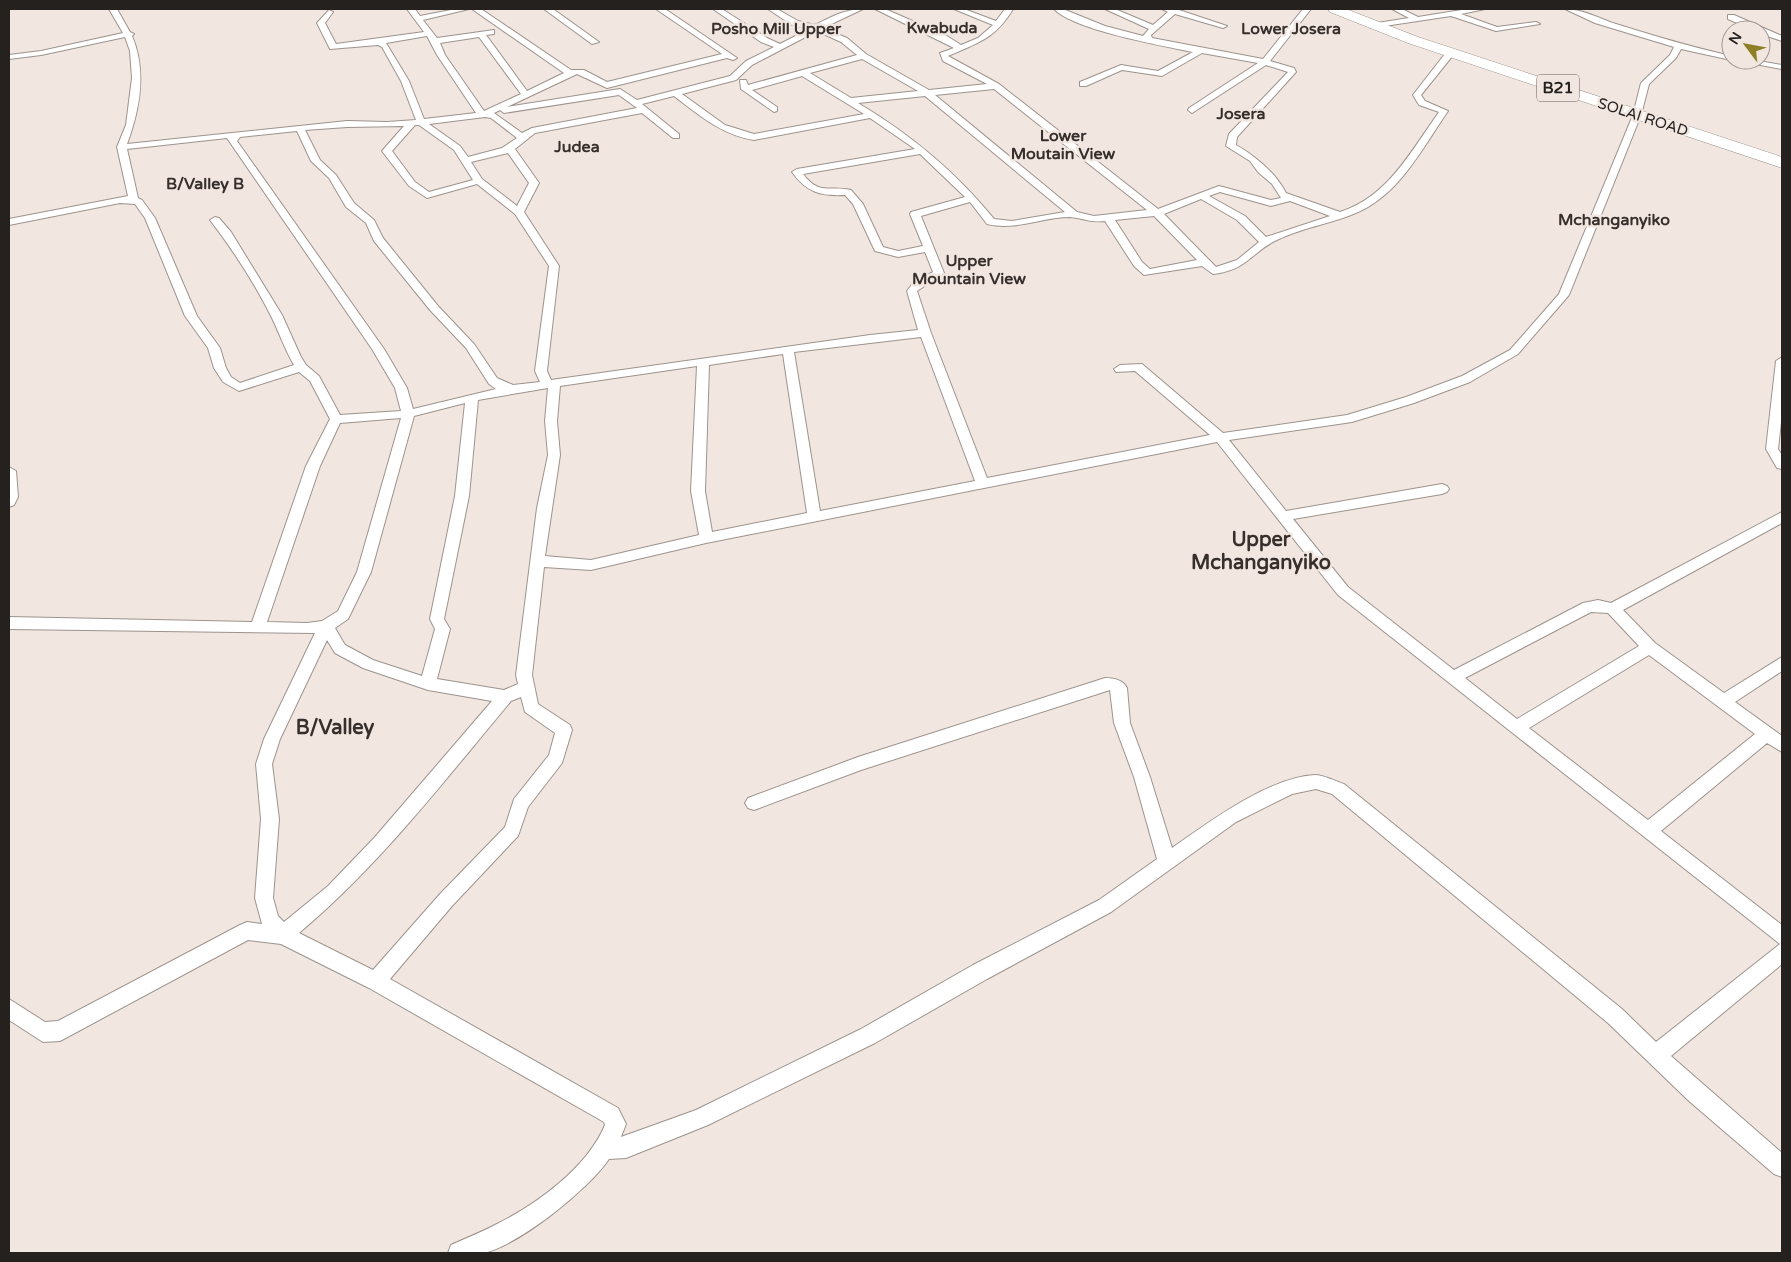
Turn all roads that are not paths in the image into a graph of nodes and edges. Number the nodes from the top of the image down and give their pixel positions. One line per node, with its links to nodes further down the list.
1 (113, 9): 37 (street)
2 (411, 9): 26 (street)
3 (465, 9): 26 (street)
4 (476, 9): 35 (street)
5 (548, 9): 42 (street)
6 (660, 9): 48 (street)
7 (716, 9): 44 (street)
8 (772, 9): 33 (street)
9 (830, 9): 24 (street)
10 (859, 9): 24 (street)
11 (879, 9): 45 (street)
12 (958, 9): 30 (street)
13 (1009, 9): 30 (street)
14 (1058, 9): 39 (street)
15 (1108, 9): 34 (street)
16 (1307, 9): 52 (street)
17 (1335, 9): 32 (highway, SOLAI ROAD / B21)
18 (1396, 9): 27 (street)
19 (1481, 9): 23 (street)
20 (1568, 9): 43 (street)
21 (1172, 10): 31 (street); 34 (street)
22 (329, 12): 41 (street)
23 (1452, 13): 27 (street); 29 (street)
24 (840, 15): 33 (street)
25 (1732, 17): 28 (street)
26 (419, 19): 36 (street)
27 (1417, 19): 32 (street)
28 (1738, 20)
29 (1536, 24)
30 (999, 25): 45 (street)
31 (1223, 26)
32 (1374, 26): 47 (highway, SOLAI ROAD / B21)
33 (818, 28): 44 (street); 49 (street)
34 (1154, 28): 39 (street)
35 (505, 29): 38 (street); 55 (street)
36 (430, 33): 40 (street); 41 (street)
37 (130, 34): 51 (street); 76 (street)
38 (482, 35): 40 (street); 62 (street)
39 (1148, 39): 46 (street)
40 (435, 41): 68 (street)
41 (380, 42): 71 (street)
42 (595, 42)
43 (1679, 46): 50 (street); 70 (street)
44 (781, 47): 53 (street)
45 (960, 48): 58 (street)
46 (1200, 51): 52 (street); 57 (street)
47 (1451, 52): 70 (highway, SOLAI ROAD / B21); 89 (street)
48 (728, 55): 53 (street); 55 (street)
49 (864, 56): 54 (street); 61 (street)
50 (1721, 56)
51 (9, 57)
52 (1265, 62): 67 (street); 85 (street)
53 (748, 63): 56 (street)
54 (804, 73): 59 (street); 63 (street)
55 (571, 74): 62 (street)
56 (733, 78): 59 (street); 60 (street)
57 (1083, 84)
58 (996, 86): 61 (street); 87 (street)
59 (745, 89): 66 (street)
60 (674, 92): 64 (street); 69 (street)
61 (927, 93): 63 (street); 88 (street)
62 (527, 96): 68 (street)
63 (850, 101): 69 (street)
64 (635, 103): 65 (street); 68 (street)
65 (643, 110): 74 (street); 75 (street)
66 (774, 110)
67 (1192, 110)
68 (483, 114): 71 (street); 75 (street)
69 (872, 114): 78 (street)
70 (1637, 115): 80 (highway, SOLAI ROAD / B21); 107 (street)
71 (417, 122): 72 (street); 79 (street); 81 (street)
72 (300, 129): 73 (street); 103 (street)
73 (234, 136): 76 (street); 105 (street)
74 (676, 136)
75 (521, 137): 77 (street)
76 (122, 146): 84 (street)
77 (509, 149): 79 (street); 86 (street)
78 (922, 151): 83 (street); 94 (street)
79 (464, 161): 81 (street)
80 (1782, 163)
81 (478, 181): 86 (street)
82 (1202, 196): 85 (street); 87 (street); 93 (street)
83 (972, 198): 88 (street); 94 (street)
84 (133, 199): 92 (street); 100 (street)
85 (1288, 199): 89 (street)
86 (519, 212): 102 (street)
87 (1158, 213): 90 (street); 95 (street)
88 (1073, 214): 90 (street)
89 (1340, 216): 93 (street)
90 (1109, 219): 95 (street)
91 (215, 220): 100 (street)
92 (9, 222)
93 (1264, 241): 95 (street)
94 (929, 248): 96 (street)
95 (1205, 262)
96 (925, 333): 97 (street); 110 (street)
97 (788, 350): 99 (street); 115 (street)
98 (1782, 361): 108 (street)
99 (703, 362): 102 (street); 116 (street)
100 (301, 367): 106 (street)
101 (1120, 369): 107 (street)
102 (550, 384): 103 (street); 117 (street)
103 (514, 389): 104 (street)
104 (472, 397): 105 (street); 125 (street)
105 (408, 414): 106 (street); 120 (street)
106 (336, 419): 121 (street)
107 (1220, 437): 110 (street); 113 (street)
108 (1782, 465)
109 (9, 471): 112 (street)
110 (983, 484): 115 (street)
111 (1442, 489): 113 (street)
112 (9, 493)
113 (1284, 516): 124 (street)
114 (1782, 516): 118 (street)
115 (814, 517): 116 (street)
116 (706, 538): 117 (street)
117 (538, 562): 126 (street)
118 (1615, 609): 122 (street); 124 (street)
119 (9, 623): 121 (street)
120 (326, 626): 121 (street); 125 (street); 135 (street)
121 (258, 627)
122 (1650, 647): 128 (street); 129 (street)
123 (1782, 663): 128 (street)
124 (1454, 677): 129 (street)
125 (428, 684): 127 (street)
126 (526, 687): 127 (street); 138 (street)
127 (505, 697): 135 (street)
128 (1724, 701): 130 (street)
129 (1517, 726): 133 (street)
130 (1766, 734): 131 (street); 133 (street)
131 (1782, 745)
132 (754, 803): 134 (street)
133 (1648, 831): 136 (street)
134 (1167, 862): 140 (street); 141 (street)
135 (283, 934): 138 (street); 139 (street)
136 (1782, 936)
137 (1782, 952): 140 (street)
138 (376, 981): 141 (street)
139 (9, 1009)
140 (1656, 1056): 142 (street)
141 (602, 1149): 143 (street)
142 (1782, 1166)
143 (466, 1251)

